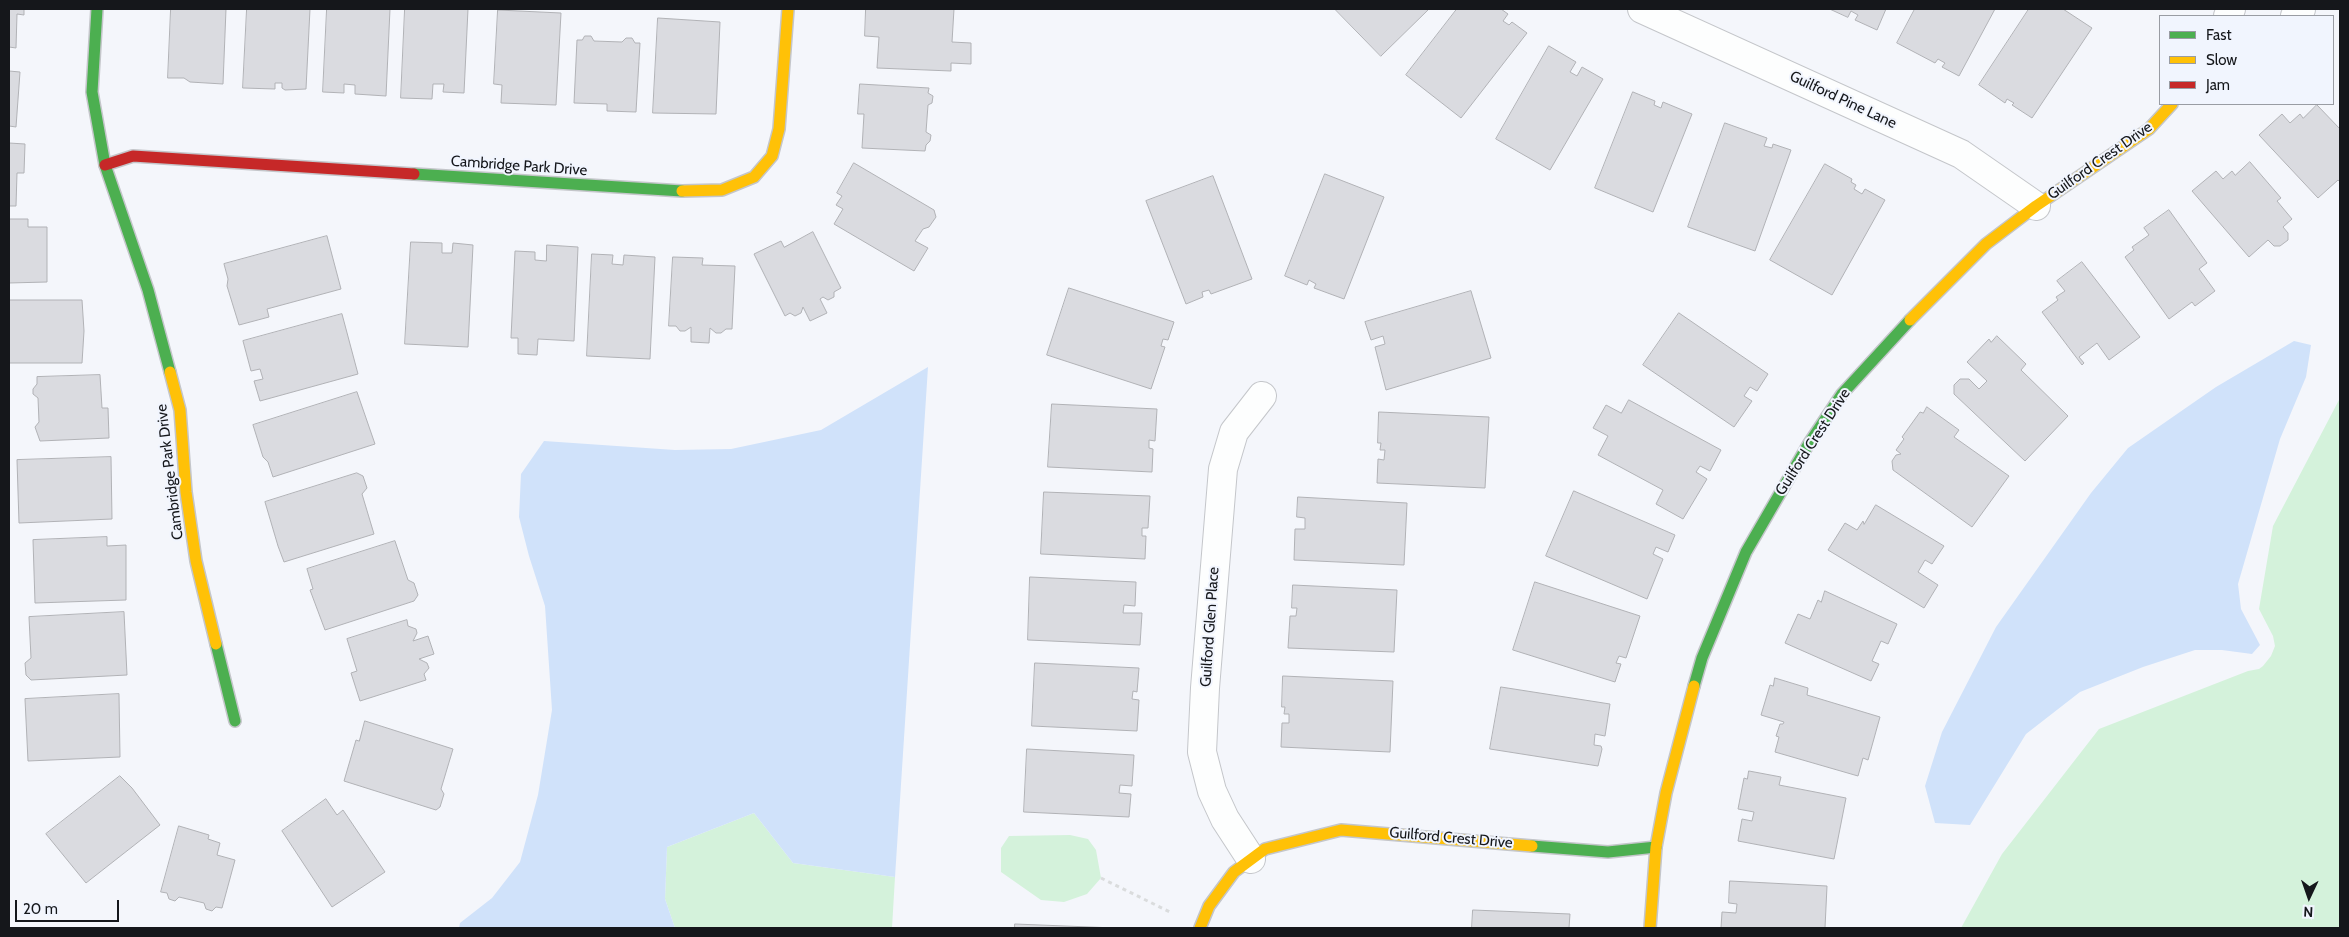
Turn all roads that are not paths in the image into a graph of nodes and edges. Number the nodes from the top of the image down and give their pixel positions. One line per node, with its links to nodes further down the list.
1 (97, 9): 5 (street, Cambridge Park Drive)
2 (788, 9): 5 (street, Cambridge Park Drive)
3 (1642, 9): 6 (street, Guilford Pine Lane)
4 (2171, 105): 6 (street, Guilford Crest Drive)
5 (104, 164): 8 (street, Cambridge Park Drive)
6 (2036, 206): 9 (street, Guilford Crest Drive)
7 (1262, 396): 10 (street, Guilford Glen Place)
8 (235, 721)
9 (1656, 847): 10 (street, Guilford Crest Drive); 12 (street, Guilford Crest Drive)
10 (1251, 859): 11 (street, Guilford Crest Drive)
11 (1200, 927)
12 (1650, 928)

